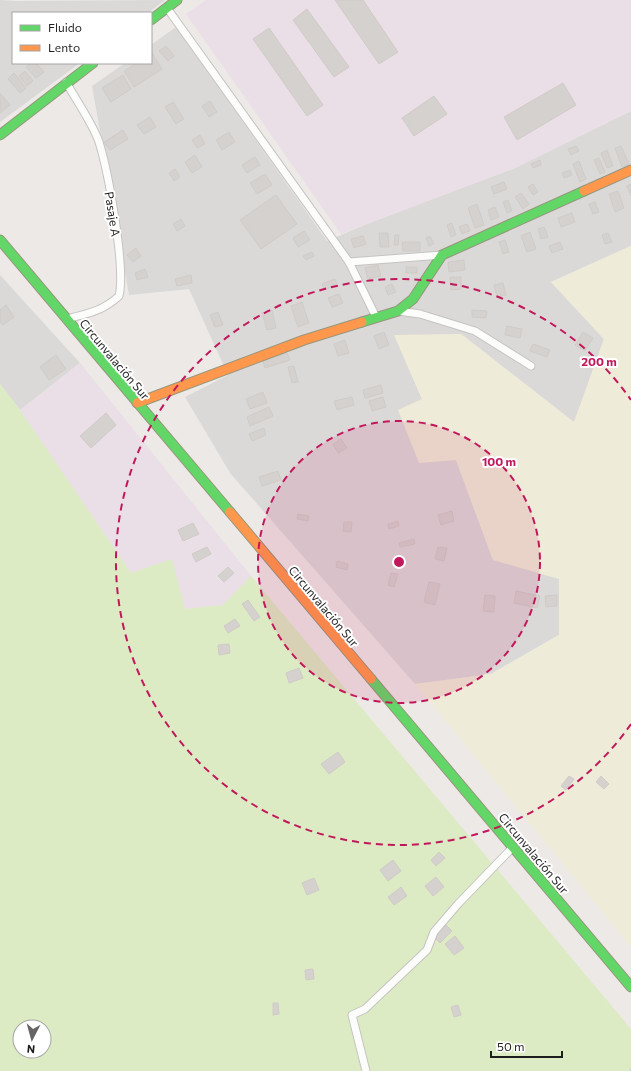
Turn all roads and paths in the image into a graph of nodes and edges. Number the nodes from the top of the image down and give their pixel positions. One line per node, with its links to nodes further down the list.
1 (177, 0): 2 (main road)
2 (167, 8): 3 (main road); 10 (street)
3 (152, 19)
4 (92, 64): 5 (main road)
5 (66, 82): 6 (main road); 13 (street, Pasaje A)
6 (0, 135)
7 (631, 170): 9 (main road)
8 (0, 240): 13 (main road, Circunvalación Sur)
9 (442, 255): 10 (street); 11 (main road)
10 (349, 262): 12 (street)
11 (398, 311): 12 (main road); 14 (street)
12 (376, 317): 15 (main road)
13 (66, 319): 15 (main road, Circunvalación Sur)
14 (531, 366)
15 (137, 402): 16 (main road, Circunvalación Sur)
16 (513, 847): 17 (main road, Circunvalación Sur); 18 (street)
17 (631, 987)
18 (366, 1071)

